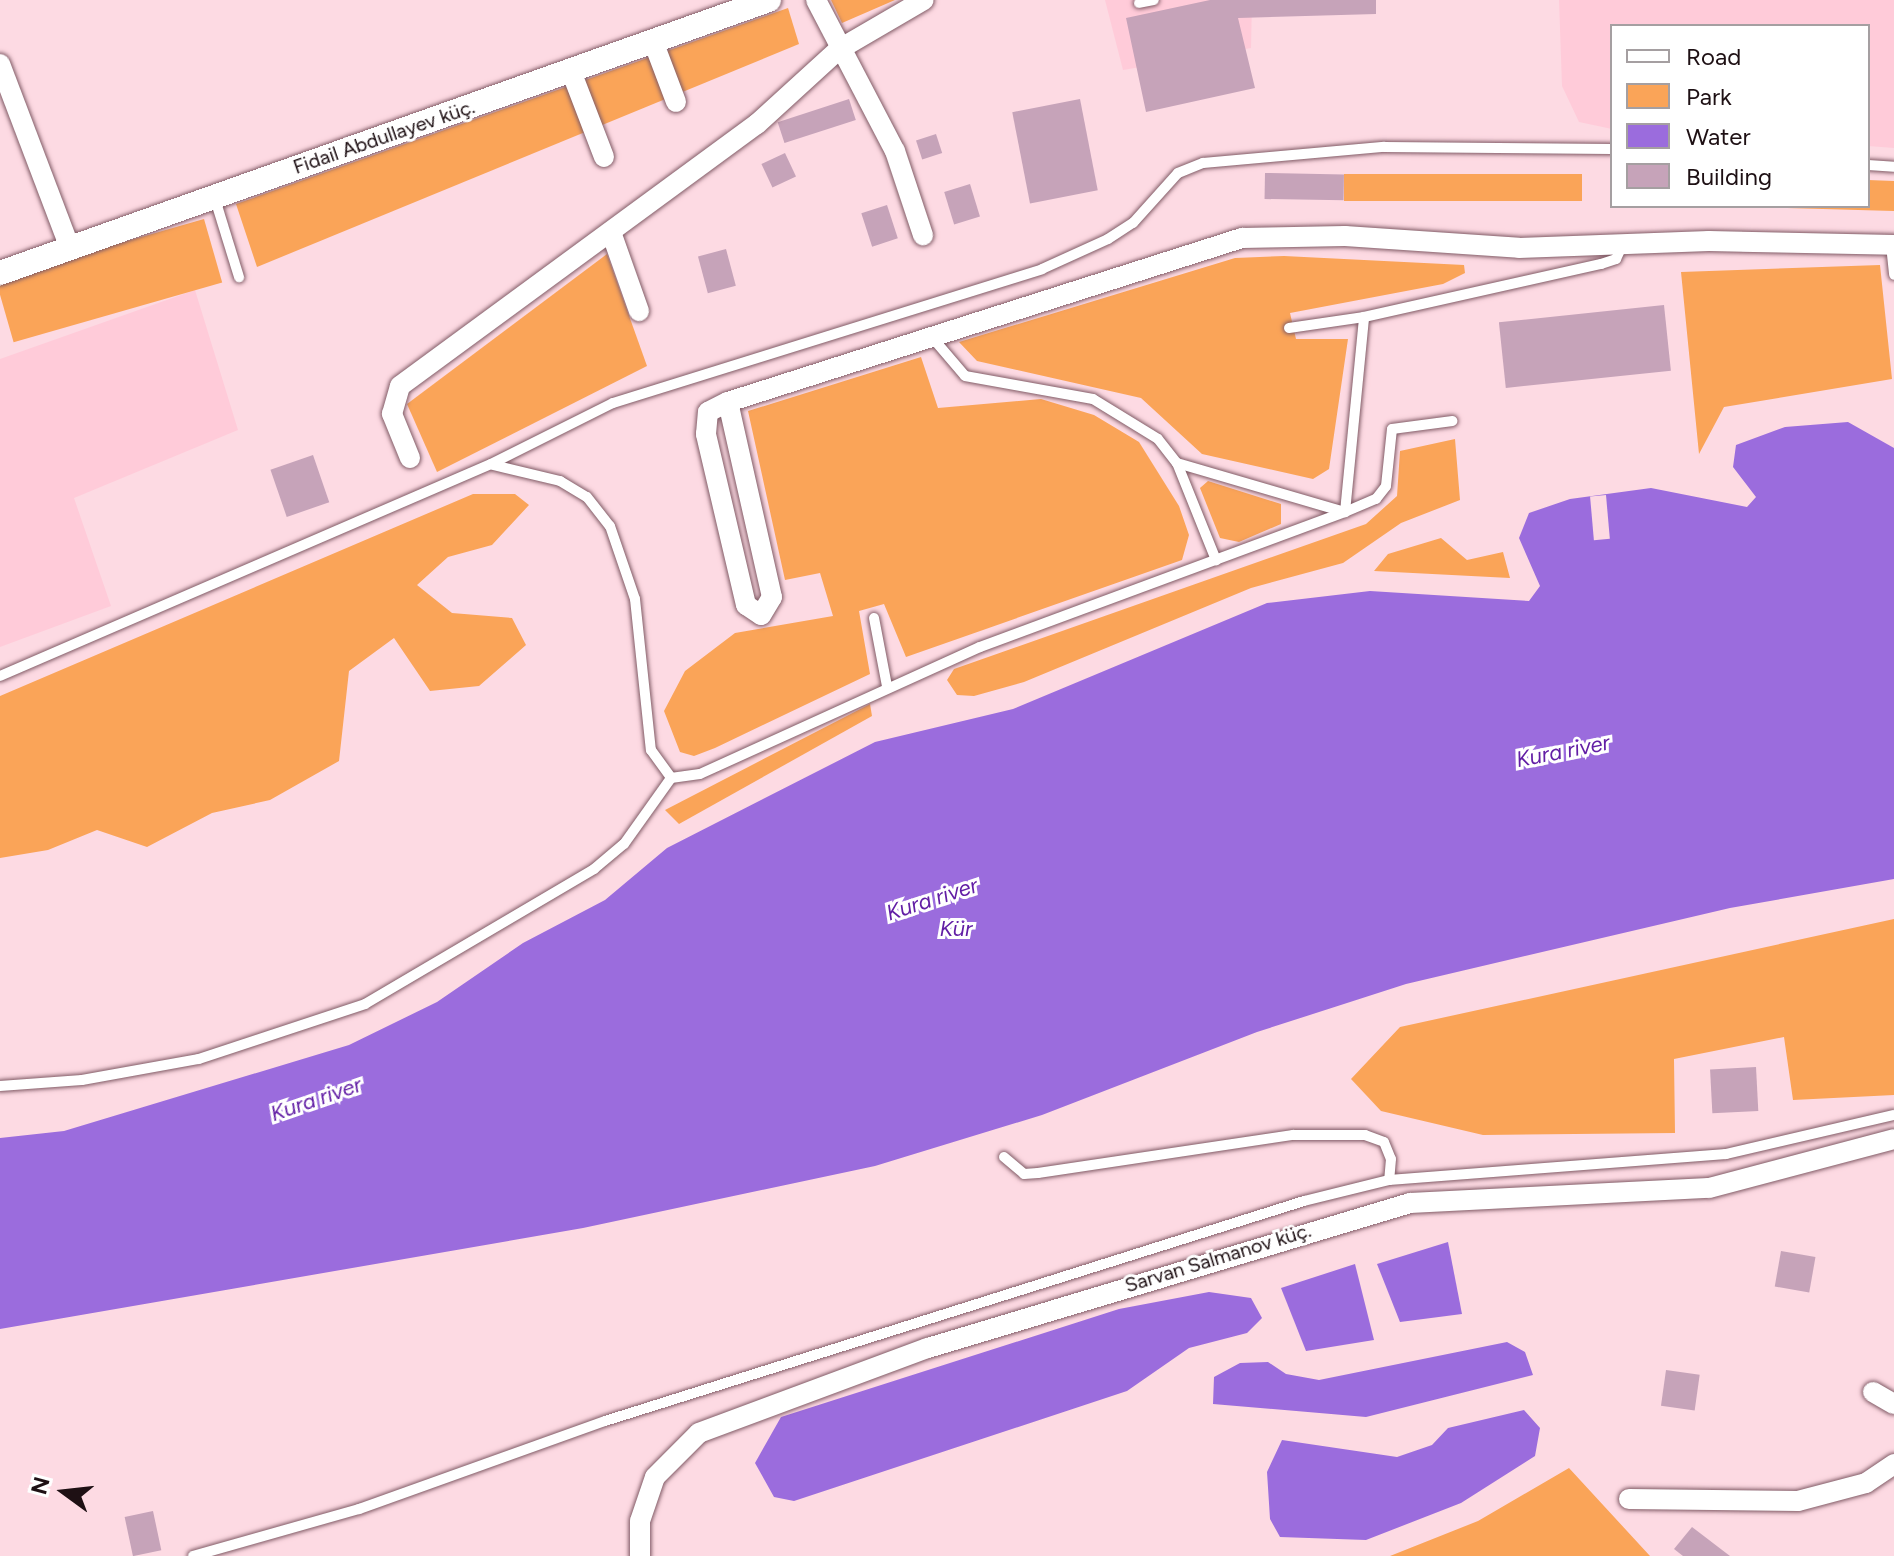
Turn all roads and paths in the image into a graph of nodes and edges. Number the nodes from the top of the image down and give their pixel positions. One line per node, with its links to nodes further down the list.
1 (769, 0): 6 (street, Fidail Abdullayev küç.)
2 (816, 0): 7 (street)
3 (924, 0): 7 (street)
4 (1154, 0): 5 (lane)
5 (1139, 3)
6 (653, 41): 9 (street, Fidail Abdullayev küç.); 10 (street)
7 (838, 50): 16 (street); 17 (street)
8 (0, 64): 20 (street)
9 (571, 71): 12 (street); 15 (street, Fidail Abdullayev küç.)
10 (676, 102)
11 (1610, 149): 32 (lane)
12 (604, 157)
13 (1870, 165): 14 (lane)
14 (1894, 167)
15 (214, 197): 20 (street, Fidail Abdullayev küç.); 23 (lane)
16 (611, 232): 24 (street); 30 (street)
17 (923, 235)
18 (1623, 244): 19 (street); 25 (lane); 27 (street)
19 (1892, 245): 22 (lane)
20 (70, 248): 21 (street, Fidail Abdullayev küç.)
21 (0, 273)
22 (1894, 275)
23 (239, 277)
24 (639, 311)
25 (1364, 317): 26 (lane); 33 (lane)
26 (1289, 328)
27 (931, 336): 28 (street); 31 (lane)
28 (728, 402): 28 (street)
29 (1452, 421): 33 (lane)
30 (410, 458)
31 (1177, 463): 33 (lane); 34 (lane)
32 (491, 464): 36 (lane); 38 (lane)
33 (1345, 512): 34 (lane)
34 (1216, 560): 37 (lane)
35 (874, 618): 37 (lane)
36 (0, 676)
37 (887, 686): 38 (lane)
38 (671, 778): 39 (lane)
39 (0, 1086)
40 (1894, 1115): 43 (lane)
41 (1894, 1139): 49 (street, Sarvan Salmanov küç.)
42 (1004, 1157): 43 (lane)
43 (1389, 1180): 48 (lane)
44 (1873, 1392): 45 (street)
45 (1894, 1404)
46 (1894, 1464): 47 (street)
47 (1629, 1499)
48 (193, 1556)
49 (640, 1556)

